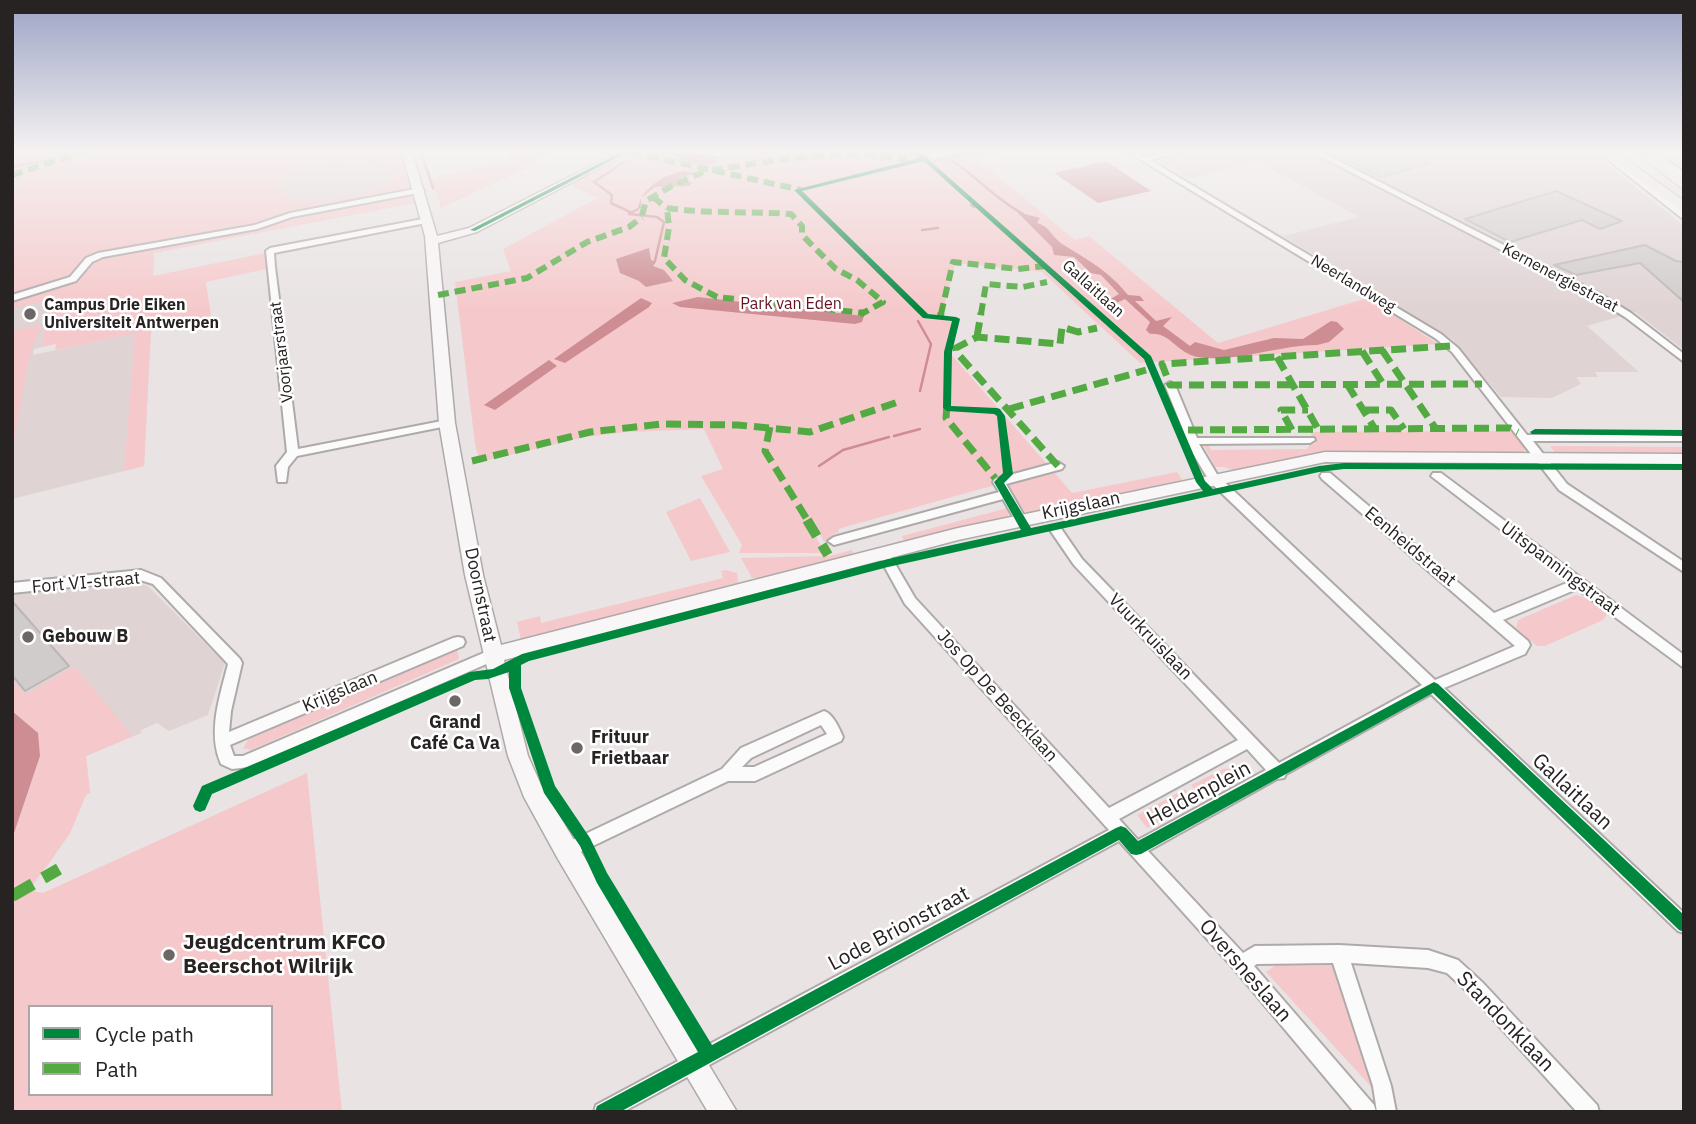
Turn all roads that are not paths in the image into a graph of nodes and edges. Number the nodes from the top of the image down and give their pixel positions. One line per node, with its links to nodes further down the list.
1 (344, 204): 11 (street)
2 (423, 204): 9 (street, Doornstraat)
3 (512, 204): 10 (street)
4 (523, 204): 10 (street)
5 (1220, 204): 15 (street, Neerlandweg)
6 (1418, 204): 12 (street, Kernenergiestraat)
7 (1671, 204): 8 (street)
8 (1684, 217)
9 (428, 220): 10 (street, Doornstraat); 19 (street, Voorjaarstraat)
10 (431, 239): 14 (street, Doornstraat)
11 (12, 298)
12 (1684, 359)
13 (1170, 385): 18 (street, Gallaitlaan)
14 (447, 423): 19 (street); 37 (street, Doornstraat)
15 (1523, 438): 16 (street); 20 (street, Neerlandweg)
16 (1684, 438)
17 (1310, 440): 18 (street)
18 (1193, 441): 25 (street, Gallaitlaan)
19 (293, 453): 26 (street, Voorjaarstraat)
20 (1538, 457): 21 (street, Krijgslaan); 25 (street, Krijgslaan); 32 (street, Neerlandweg)
21 (1683, 458)
22 (1058, 466): 27 (street)
23 (1326, 476): 35 (street, Eenheidstraat)
24 (1437, 476): 33 (street, Uitspanningstraat)
25 (1214, 479): 28 (street, Krijgslaan); 39 (street, Gallaitlaan)
26 (282, 480)
27 (1005, 494): 28 (street); 30 (street)
28 (1020, 519): 31 (street, Krijgslaan)
29 (1056, 530): 41 (street, Vuurkruislaan)
30 (834, 541)
31 (883, 553): 37 (street, Krijgslaan); 46 (street, Jos Op De Beecklaan)
32 (1684, 568)
33 (1579, 583): 35 (street); 38 (street, Uitspanningstraat)
34 (12, 588): 42 (street, Fort VI-straat)
35 (1495, 618): 39 (street, Eenheidstraat)
36 (458, 642): 42 (street, Krijgslaan)
37 (493, 654): 40 (street, Krijgslaan); 49 (street, Doornstraat)
38 (1684, 663)
39 (1434, 687): 44 (street); 50 (street, Gallaitlaan)
40 (302, 735): 43 (street)
41 (1249, 741): 44 (street, Heldenplein); 46 (street, Heldenplein)
42 (222, 742): 43 (street, Fort VI-straat)
43 (226, 759)
44 (1279, 773): 48 (street, Heldenplein)
45 (727, 774): 45 (street); 49 (street)
46 (1107, 817): 47 (street, Jos Op De Beecklaan)
47 (1121, 832): 48 (street, Oversneslaan); 53 (street, Lode Brionstraat)
48 (1136, 849): 52 (street, Oversneslaan)
49 (566, 851): 53 (street, Doornstraat)
50 (1684, 925)
51 (1339, 954): 52 (street, Standonklaan); 57 (street); 58 (street, Standonklaan)
52 (1241, 964): 56 (street, Oversneslaan)
53 (695, 1060): 54 (street); 55 (street, Doornstraat)
54 (603, 1112)
55 (723, 1112)
56 (1367, 1112)
57 (1387, 1112)
58 (1590, 1112)

